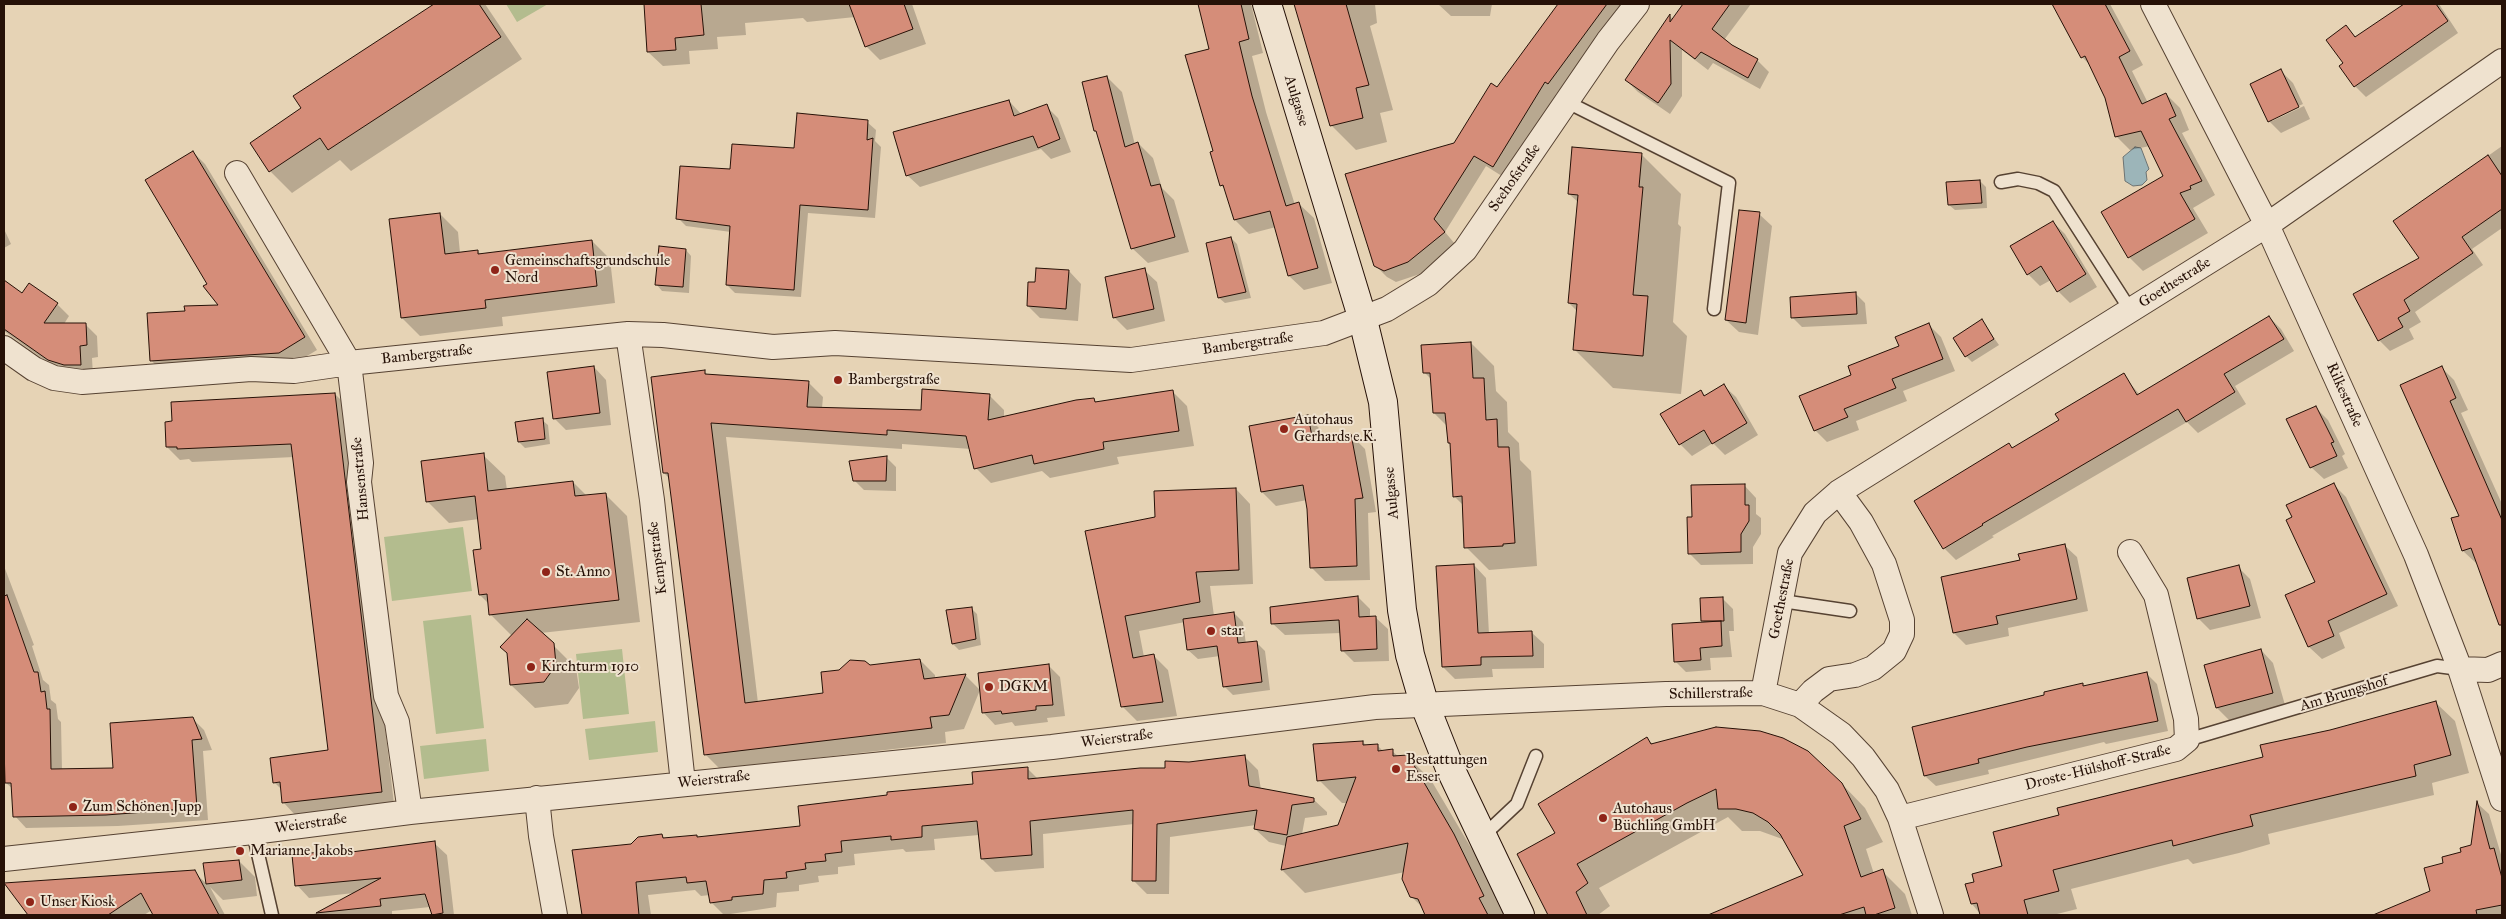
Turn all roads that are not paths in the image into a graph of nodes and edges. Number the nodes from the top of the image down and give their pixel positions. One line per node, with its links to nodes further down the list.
1 (1268, 4): 11 (main road, Aulgasse)
2 (1637, 4): 5 (street, Seehofstraße)
3 (2153, 4): 8 (street, Rilkestraße)
4 (2502, 61): 8 (street, Goethestraße)
5 (1567, 102): 9 (lane); 11 (street, Seehofstraße)
6 (238, 173): 14 (street, Hansenstraße)
7 (2001, 182): 10 (lane)
8 (2267, 225): 10 (street, Goethestraße); 20 (street, Rilkestraße)
9 (1714, 309)
10 (2131, 310): 15 (street, Goethestraße)
11 (1363, 320): 12 (street, Bambergstraße); 22 (main road, Aulgasse)
12 (628, 334): 14 (street, Bambergstraße); 26 (street, Kempstraße)
13 (4, 348): 14 (street, Bambergstraße)
14 (348, 363): 29 (street, Hansenstraße)
15 (1839, 492): 17 (street, Goethestraße); 23 (street)
16 (2130, 552): 24 (street, Droste-Hülshoff-Straße)
17 (1782, 601): 18 (lane); 21 (street, Goethestraße)
18 (1850, 611)
19 (2502, 664): 20 (street, Am Brungshof)
20 (2460, 669): 24 (lane, Am Brungshof); 28 (street, Rilkestraße)
21 (1763, 693): 22 (street, Schillerstraße); 23 (street, Schillerstraße)
22 (1424, 703): 26 (street, Weierstraße); 32 (main road, Aulgasse)
23 (1800, 705): 30 (street, Schillerstraße)
24 (2187, 740): 30 (street, Droste-Hülshoff-Straße)
25 (1536, 756): 32 (lane)
26 (683, 783): 27 (street, Weierstraße)
27 (538, 798): 29 (street, Weierstraße); 35 (street)
28 (2502, 799)
29 (410, 812): 31 (street, Weierstraße)
30 (1900, 818): 37 (street, Schillerstraße)
31 (253, 832): 33 (street, Weierstraße); 34 (lane)
32 (1483, 836): 36 (main road, Aulgasse)
33 (9, 852)
34 (272, 915)
35 (555, 915)
36 (1520, 915)
37 (1931, 915)

